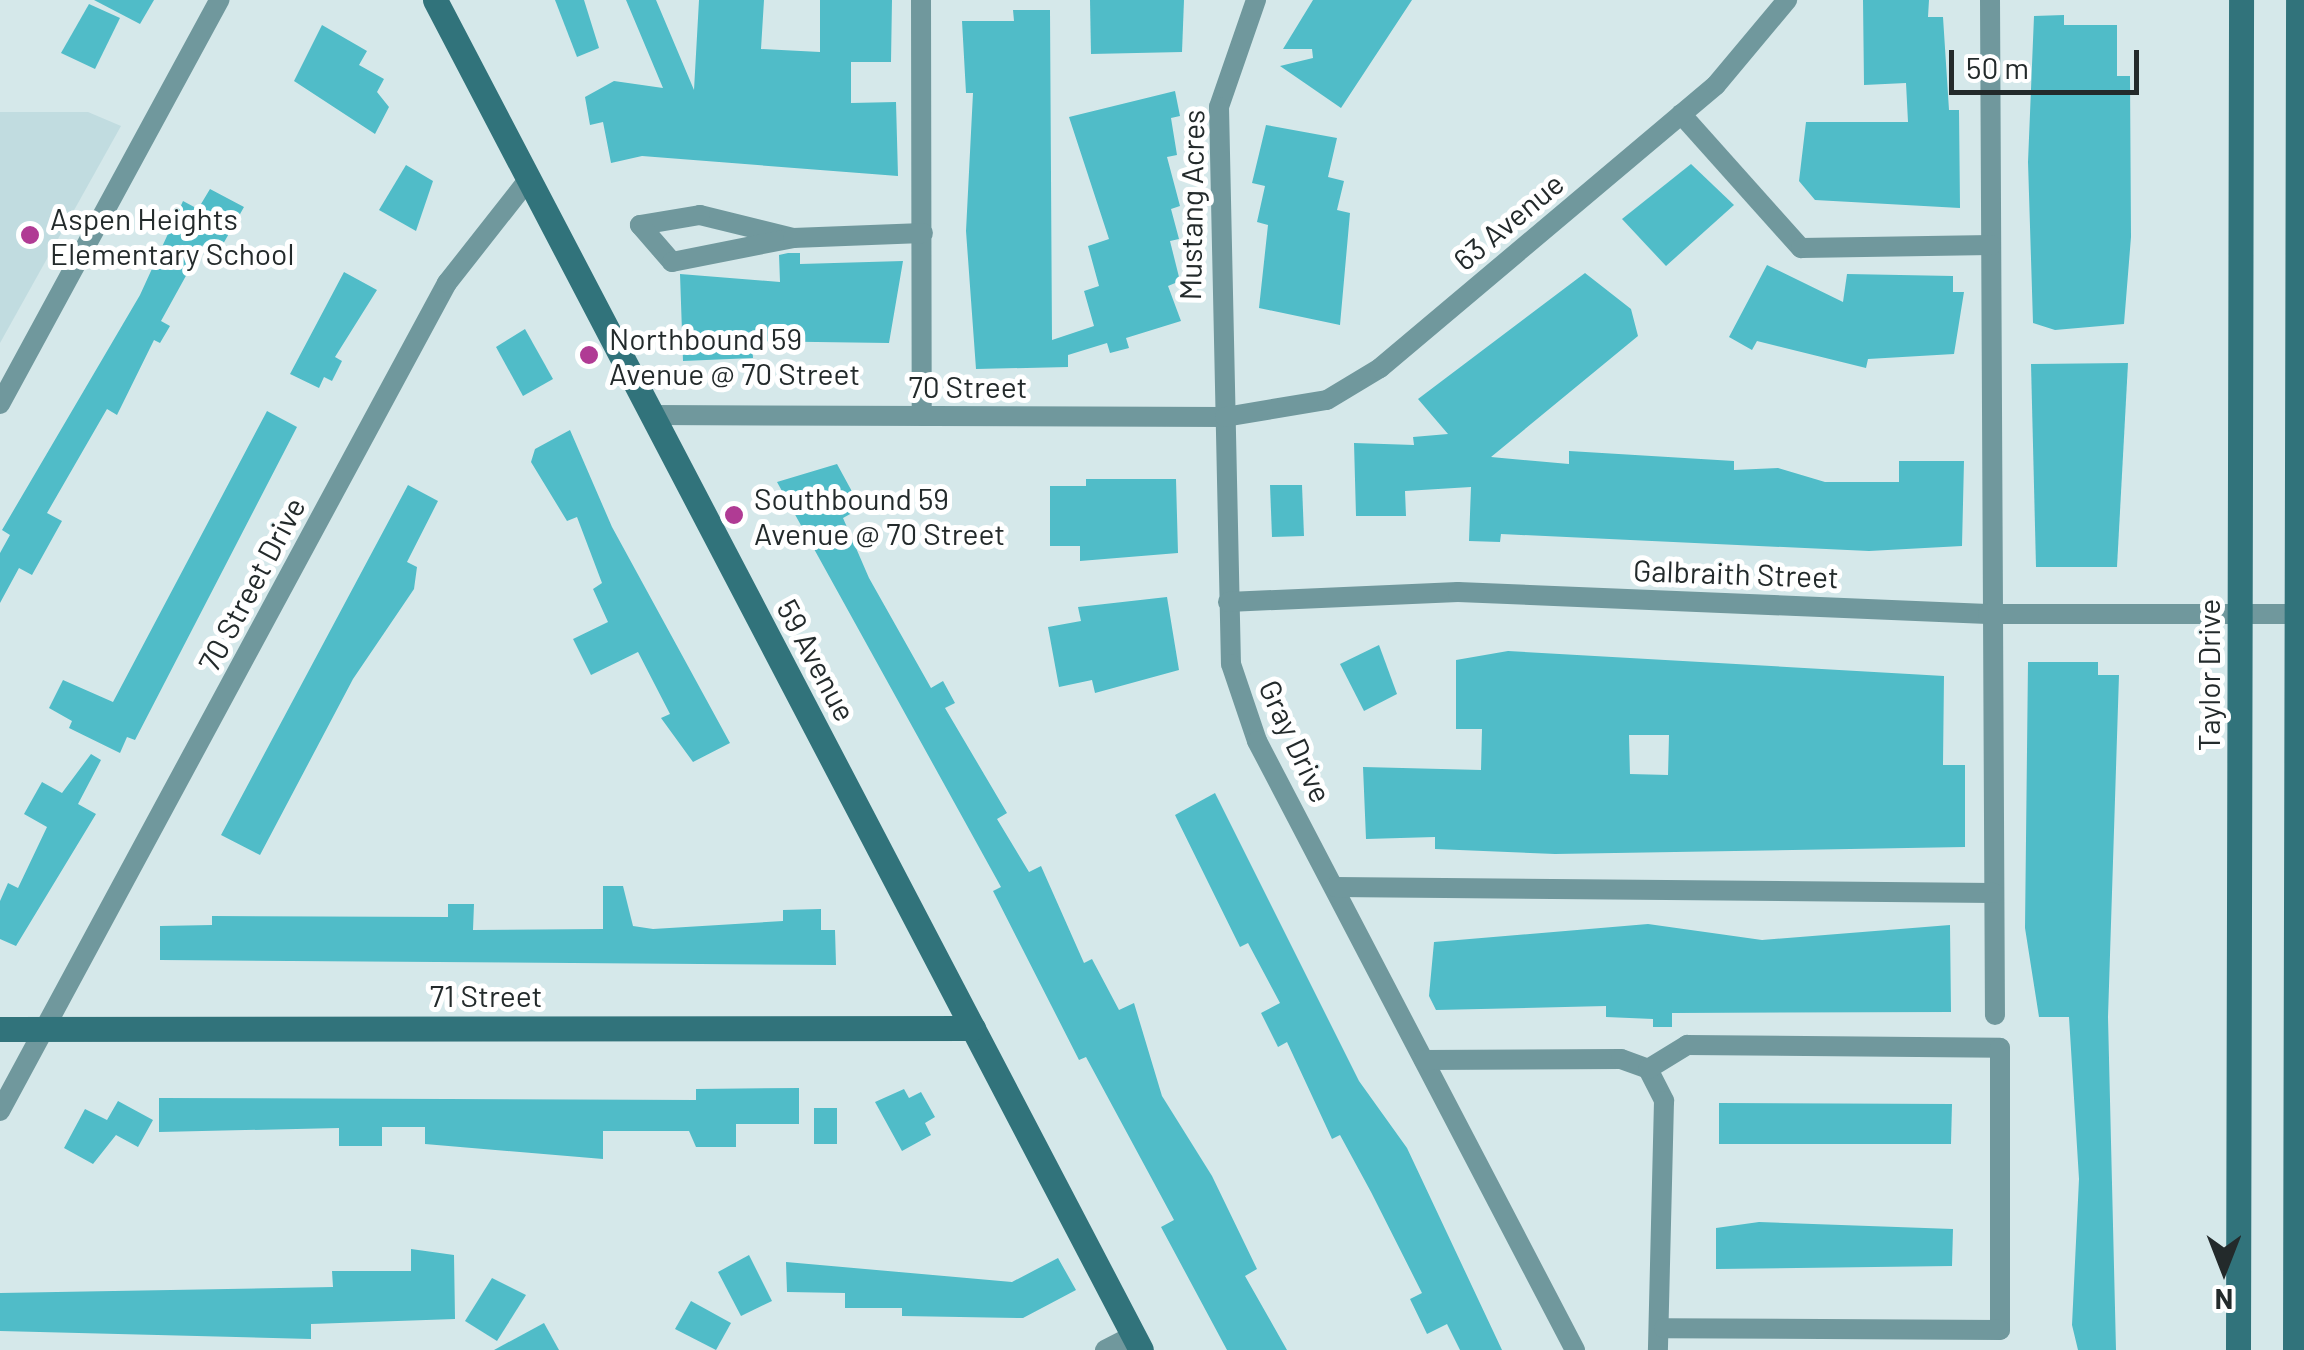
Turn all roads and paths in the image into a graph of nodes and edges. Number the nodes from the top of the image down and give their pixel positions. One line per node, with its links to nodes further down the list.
1 (219, 0): 14 (street)
2 (436, 0): 10 (main road, 59 Avenue)
3 (922, 0): 11 (street)
4 (1256, 0): 17 (street, Mustang Acres)
5 (1788, 0): 9 (street, 63 Avenue)
6 (1990, 0): 13 (street)
7 (2241, 0): 19 (main road, Taylor Drive)
8 (2298, 0): 21 (main road)
9 (1681, 114): 13 (street); 17 (street, 63 Avenue)
10 (528, 180): 15 (main road, 59 Avenue); 27 (street, 70 Street Drive)
11 (922, 233): 12 (street); 16 (street)
12 (793, 238): 12 (street)
13 (1991, 244): 20 (street)
14 (0, 404)
15 (652, 415): 16 (street, 70 Street); 25 (main road, 59 Avenue)
16 (922, 416): 17 (street, 70 Street)
17 (1225, 417): 18 (street, Gray Drive)
18 (1228, 602): 20 (street, Galbraith Street); 22 (street, Gray Drive)
19 (2241, 613): 20 (street, Galbraith Street); 21 (street, Galbraith Street); 36 (main road, Taylor Drive)
20 (1988, 614): 23 (street)
21 (2300, 614): 37 (main road)
22 (1335, 887): 23 (street); 28 (street, Gray Drive)
23 (1994, 893): 24 (street)
24 (1995, 1015)
25 (973, 1028): 27 (main road, 71 Street); 32 (main road, 59 Avenue)
26 (0, 1029): 27 (main road, 71 Street)
27 (45, 1029): 30 (street, 70 Street Drive)
28 (1424, 1060): 29 (street); 34 (street, Gray Drive)
29 (1648, 1069): 31 (street); 31 (street)
30 (0, 1111)
31 (1664, 1328): 35 (street)
32 (1138, 1343): 33 (street)
33 (1105, 1350)
34 (1575, 1350)
35 (1658, 1350)
36 (2238, 1350)
37 (2295, 1350)

